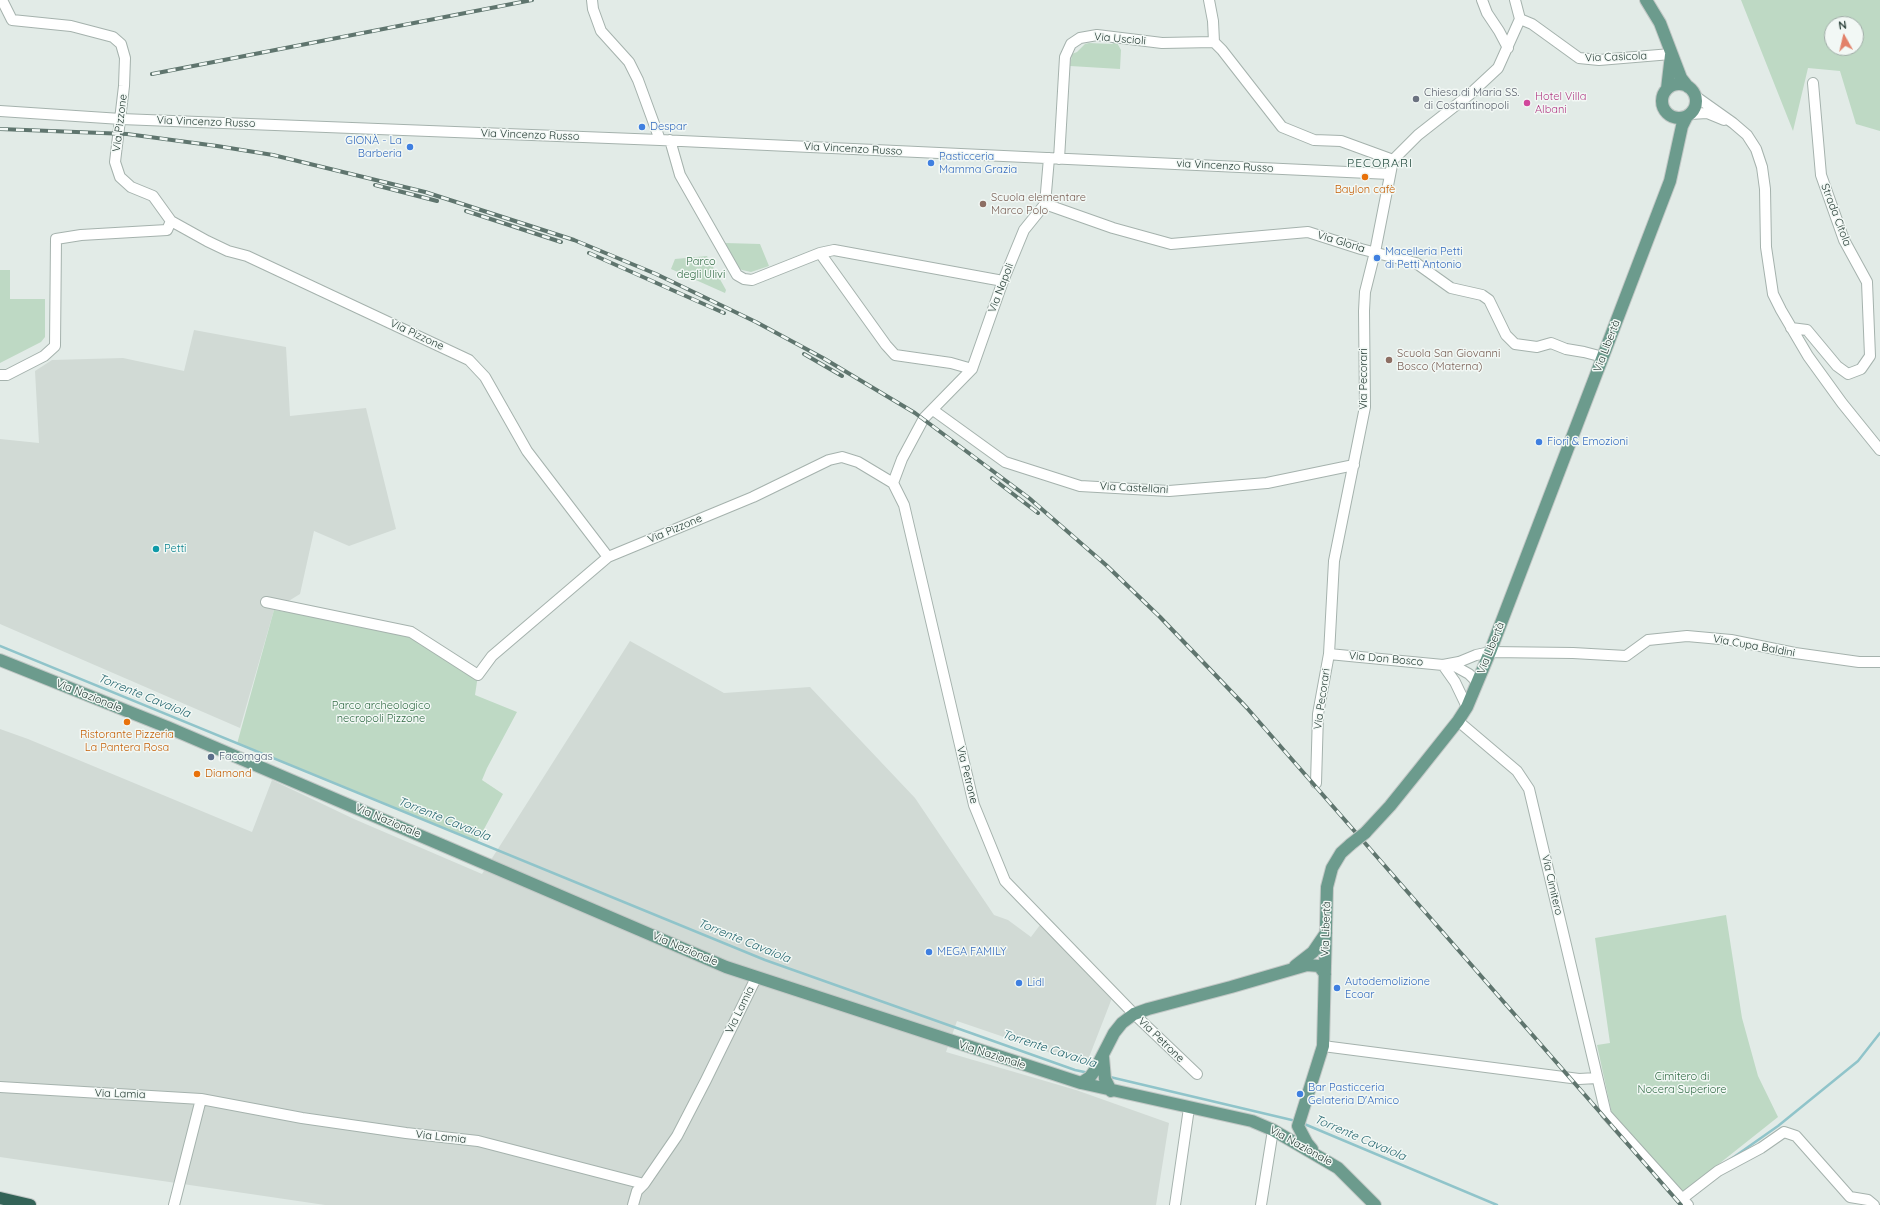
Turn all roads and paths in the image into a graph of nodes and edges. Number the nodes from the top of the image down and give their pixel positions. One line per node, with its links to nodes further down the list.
1 (2, 0): 17 (street, Via Pizzone)
2 (1209, 0): 8 (street)
3 (1482, 0): 9 (street)
4 (1515, 0): 7 (street)
5 (1646, 0): 10 (main road)
6 (593, 5): 19 (street)
7 (1520, 19): 9 (street); 10 (street, Via Casicola)
8 (1214, 42): 22 (street, Via Uscioli); 23 (street)
9 (1508, 48): 23 (street)
10 (1671, 54): 12 (main road); 13 (main road)
11 (1813, 83): 30 (street, Strada Citola)
12 (1667, 89): 13 (main road); 15 (main road)
13 (1692, 91): 16 (main road); 18 (street)
14 (0, 111): 17 (street, Via Vincenzo Russo)
15 (1666, 113): 16 (main road); 20 (main road)
16 (1688, 115): 18 (street); 20 (main road, Via Libertà)
17 (121, 119): 19 (street, Via Vincenzo Russo); 26 (street, Via Pizzone)
18 (1734, 123): 30 (street)
19 (665, 140): 21 (street, Via Vincenzo Russo); 28 (street)
20 (1678, 145): 31 (main road, Via Libertà)
21 (1048, 158): 22 (street, Via Vincenzo Russo); 25 (street)
22 (1059, 159): 24 (street, via Vincenzo Russo)
23 (1393, 160): 24 (street, Via Pecorari)
24 (1390, 174): 27 (street, Via Pecorari)
25 (1045, 204): 27 (street, Via Gloria); 29 (street, Via Napoli)
26 (171, 221): 33 (street); 38 (street, Via Pizzone)
27 (1375, 252): 31 (street, Via Gloria); 36 (street, Via Pecorari)
28 (820, 253): 29 (street); 32 (street)
29 (1003, 281): 32 (street, Via Napoli)
30 (1791, 328): 35 (street)
31 (1603, 357): 40 (main road, Via Libertà)
32 (972, 370): 34 (street, Via Napoli)
33 (0, 375)
34 (933, 410): 36 (street, Via Castellani); 37 (street)
35 (1880, 450)
36 (1354, 466): 41 (street, Via Pecorari)
37 (893, 483): 38 (street, Via Pizzone); 53 (street, Via Petrone)
38 (608, 557): 39 (street)
39 (266, 602)
40 (1490, 652): 43 (street, Via Cupa Baldini); 44 (street, Via Don Bosco); 45 (main road, Via Libertà)
41 (1328, 654): 44 (street, Via Don Bosco); 48 (street, Via Pecorari)
42 (0, 660): 52 (main road, Via Nazionale)
43 (1880, 662)
44 (1448, 667): 45 (street, Via Don Bosco); 46 (street)
45 (1477, 682): 46 (main road, Via Libertà)
46 (1467, 707): 47 (main road, Via Libertà)
47 (1458, 721): 49 (main road, Via Libertà, bridge); 57 (street, Via Cimitero)
48 (1316, 783)
49 (1326, 932): 50 (main road); 51 (main road, Via Libertà)
50 (1287, 972): 51 (main road); 53 (main road)
51 (1325, 974): 54 (main road, Via Libertà)
52 (756, 978): 58 (main road, Via Nazionale); 66 (street, Via Lamia)
53 (1131, 1016): 55 (main road); 56 (street, Via Petrone)
54 (1323, 1046): 57 (street); 63 (main road, Via Libertà)
55 (1104, 1054): 58 (main road); 60 (main road)
56 (1197, 1074)
57 (1597, 1078): 68 (street, Via Cimitero)
58 (1081, 1083): 60 (main road, Via Nazionale)
59 (0, 1087): 61 (street, Via Lamia)
60 (1111, 1091): 62 (main road, Via Nazionale)
61 (201, 1099): 66 (street, Via Lamia); 70 (street)
62 (1189, 1108): 64 (main road, Via Nazionale); 72 (street)
63 (1298, 1126): 64 (main road); 65 (main road)
64 (1273, 1130): 65 (main road, Via Nazionale); 73 (street)
65 (1316, 1153): 74 (main road, Via Nazionale)
66 (644, 1184): 71 (street)
67 (0, 1198): 69 (highway)
68 (1686, 1202): 75 (street)
69 (30, 1205)
70 (174, 1205)
71 (633, 1205)
72 (1175, 1205)
73 (1261, 1205)
74 (1375, 1205)
75 (1874, 1205)

